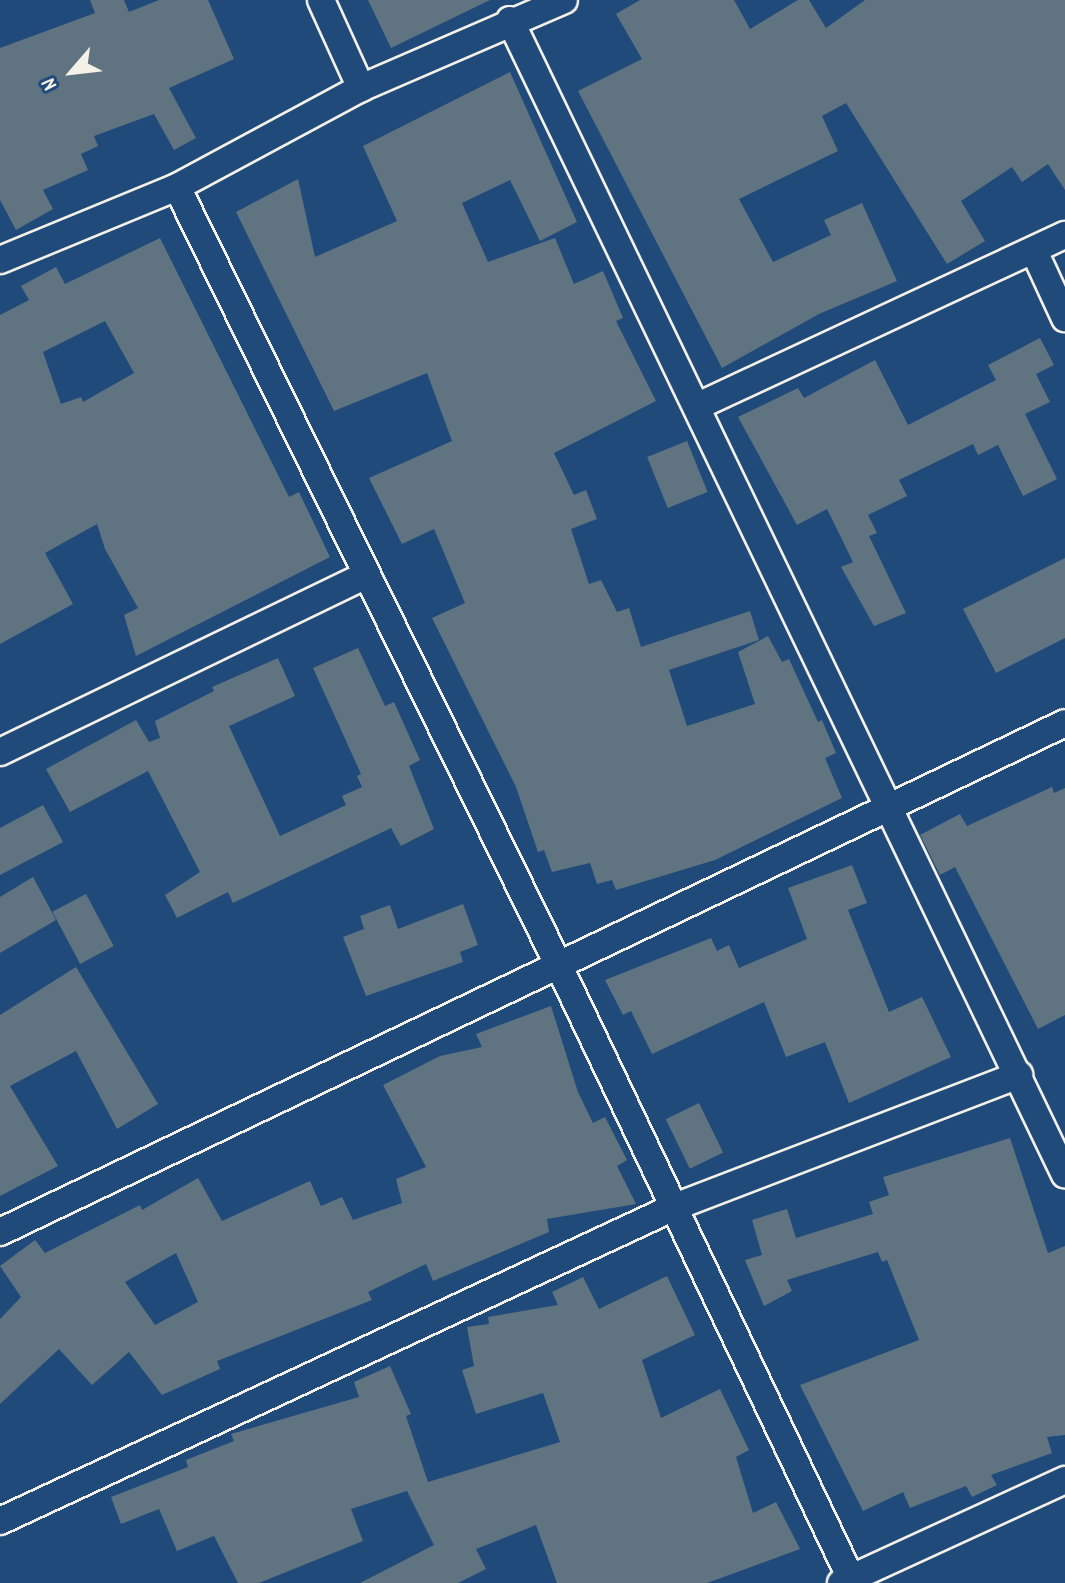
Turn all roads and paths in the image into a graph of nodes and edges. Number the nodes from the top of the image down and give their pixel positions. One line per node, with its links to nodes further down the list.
1 (321, 0): 4 (street)
2 (564, 0): 3 (street)
3 (510, 20): 4 (street); 10 (street)
4 (361, 88): 5 (street)
5 (177, 187): 8 (street); 11 (street)
6 (1065, 235): 7 (street)
7 (1034, 251): 9 (street); 10 (street)
8 (0, 260)
9 (1065, 318)
10 (698, 406): 14 (street)
11 (366, 575): 13 (street); 15 (street)
12 (1065, 723): 14 (street)
13 (0, 752)
14 (886, 810): 15 (street); 16 (street)
15 (559, 966): 18 (street); 19 (street)
16 (1019, 1075): 17 (street); 18 (street)
17 (1065, 1175)
18 (672, 1208): 21 (street); 22 (street)
19 (0, 1232)
20 (1065, 1480): 22 (street)
21 (0, 1521)
22 (848, 1581)

